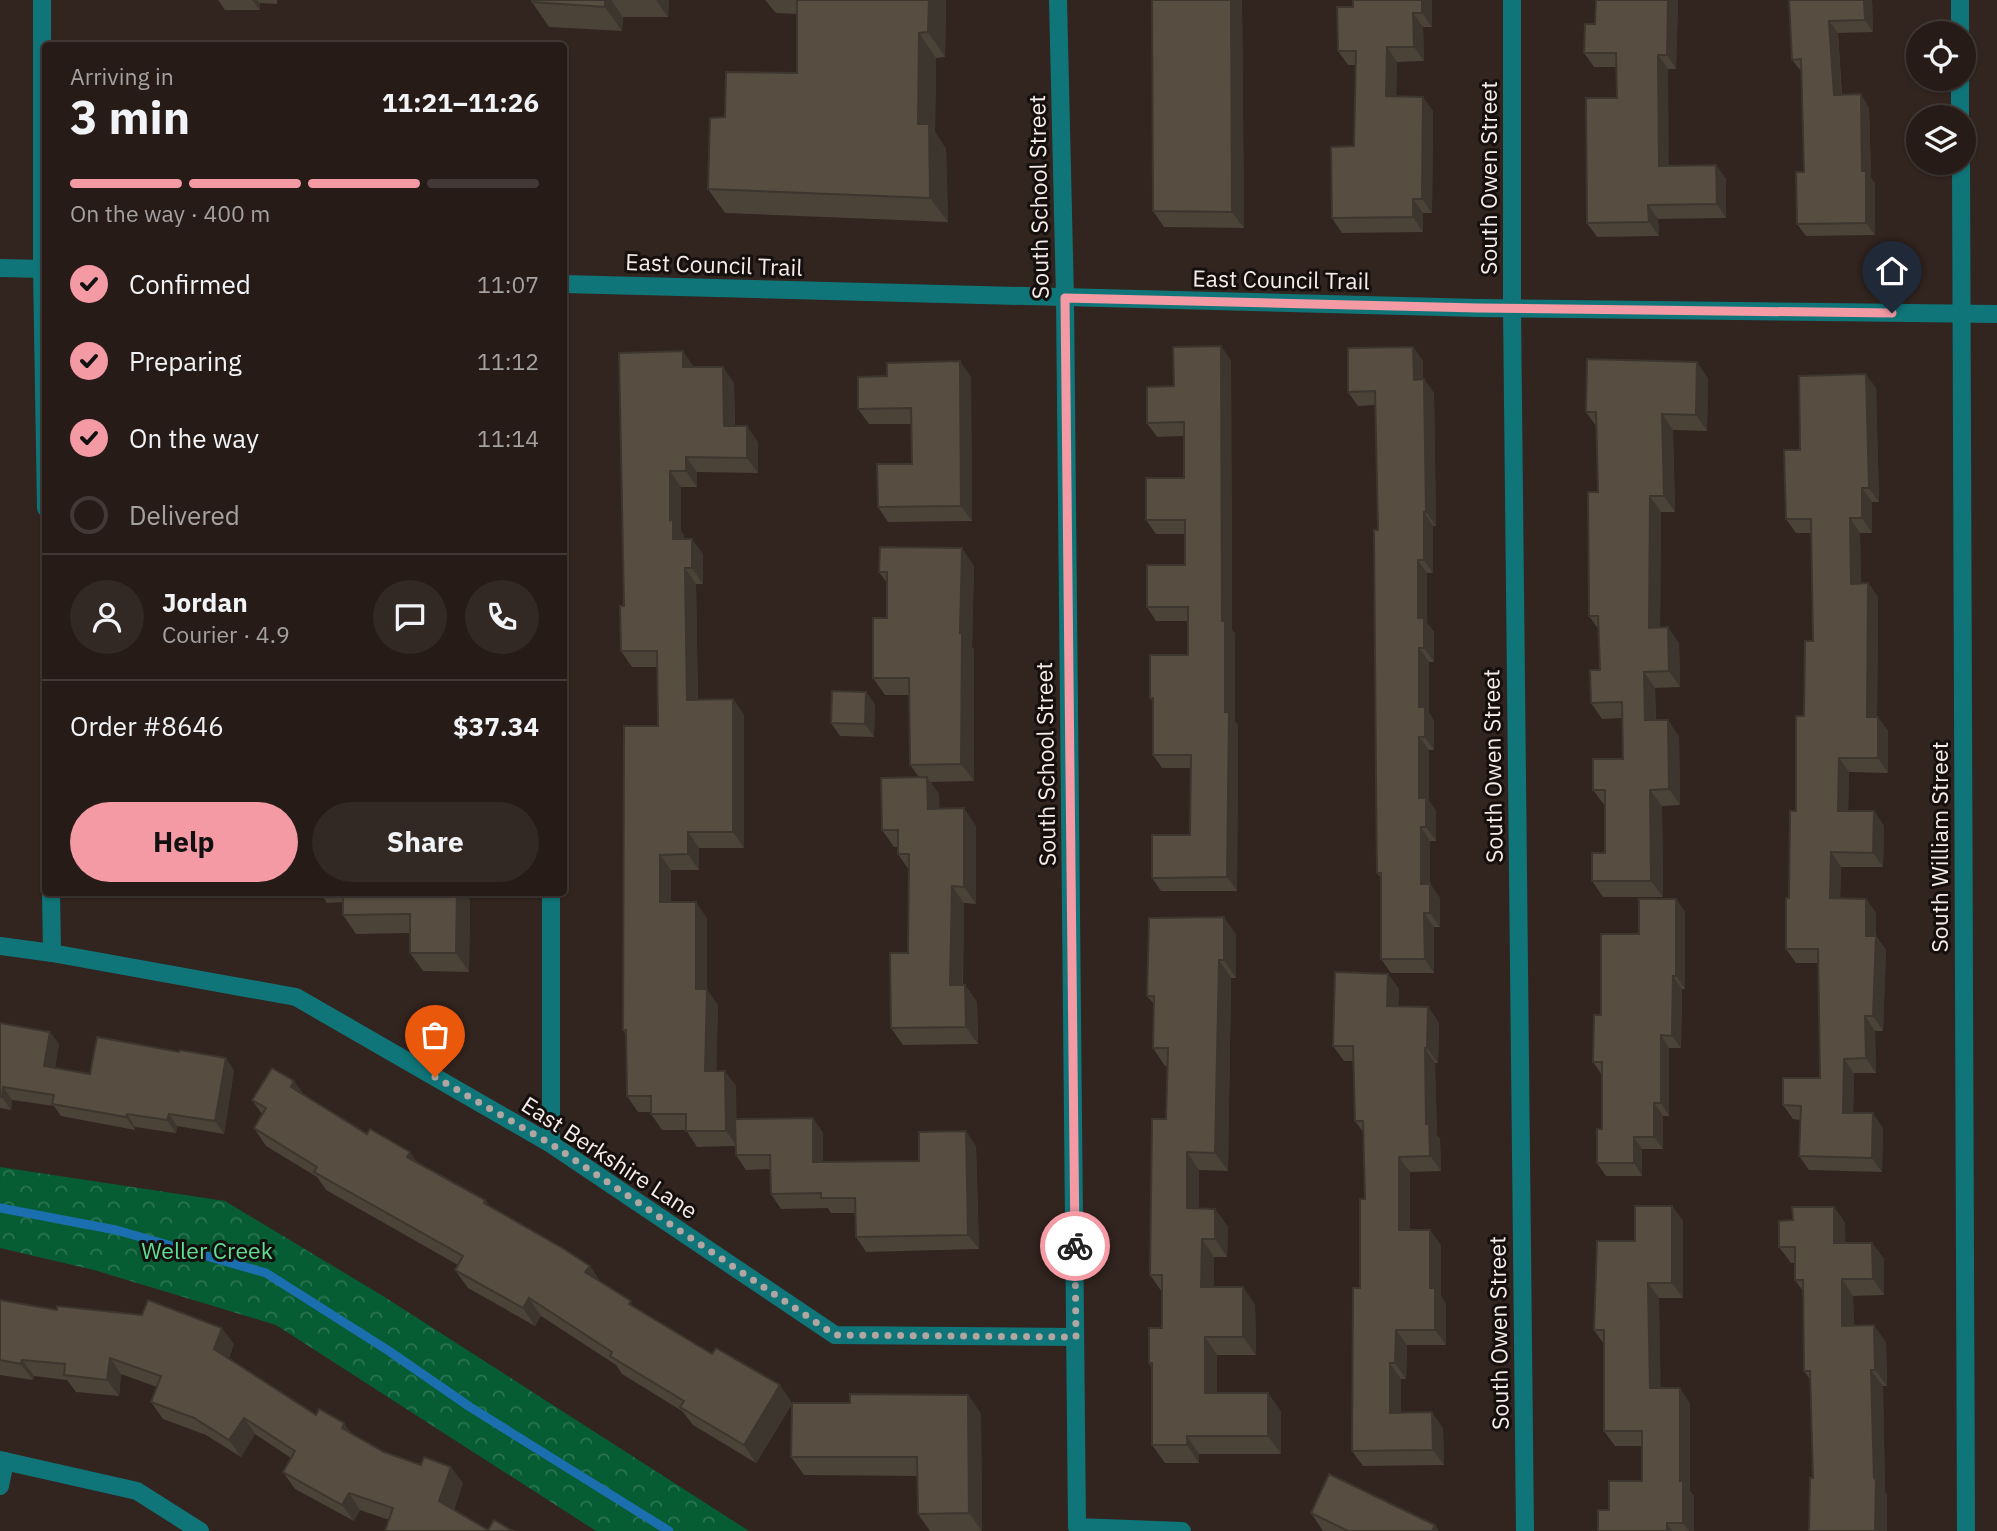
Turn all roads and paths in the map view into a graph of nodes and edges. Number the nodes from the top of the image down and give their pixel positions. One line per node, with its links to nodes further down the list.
1 (42, 0): 6 (street)
2 (1058, 0): 11 (street, South School Street)
3 (1512, 0): 12 (street, South Owen Street)
4 (1960, 0): 5 (street)
5 (1960, 21)
6 (42, 42)
7 (1961, 175): 13 (street, South William Street)
8 (0, 268): 9 (street)
9 (42, 269)
10 (567, 284): 11 (street, East Council Trail)
11 (1065, 298): 12 (street, East Council Trail); 20 (street, South School Street)
12 (1512, 308): 13 (street, East Council Trail); 25 (street, South Owen Street)
13 (1961, 314): 14 (street, East Council Trail); 26 (street, South William Street)
14 (1997, 314)
15 (51, 896): 18 (street)
16 (551, 896): 19 (street)
17 (0, 946): 18 (street, East Berkshire Lane)
18 (52, 953): 19 (street, East Berkshire Lane)
19 (551, 1144): 20 (street, East Berkshire Lane)
20 (1076, 1337): 24 (street, South School Street)
21 (3, 1460): 22 (street); 23 (street)
22 (0, 1486)
23 (201, 1531)
24 (1182, 1531)
25 (1525, 1531)
26 (1966, 1531)

